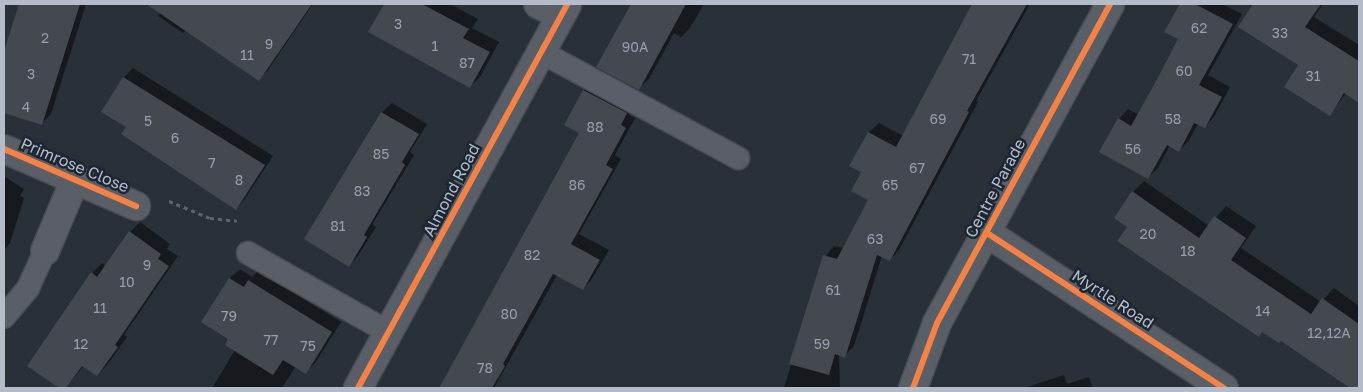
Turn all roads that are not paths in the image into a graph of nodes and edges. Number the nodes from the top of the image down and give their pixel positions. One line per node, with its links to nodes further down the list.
1 (1110, 4): 8 (street, Centre Parade)
2 (555, 8): 3 (street, Almond Road)
3 (541, 52): 5 (lane); 12 (street, Almond Road)
4 (4, 149): 6 (street, Primrose Close)
5 (738, 158)
6 (76, 180): 7 (street, Primrose Close); 9 (street, Primrose Close)
7 (136, 206)
8 (986, 232): 14 (street, Centre Parade); 15 (street, Myrtle Road)
9 (45, 251): 11 (lane)
10 (248, 253): 12 (lane)
11 (4, 317)
12 (390, 333): 13 (street, Almond Road)
13 (358, 388)
14 (913, 388)
15 (1224, 388)

